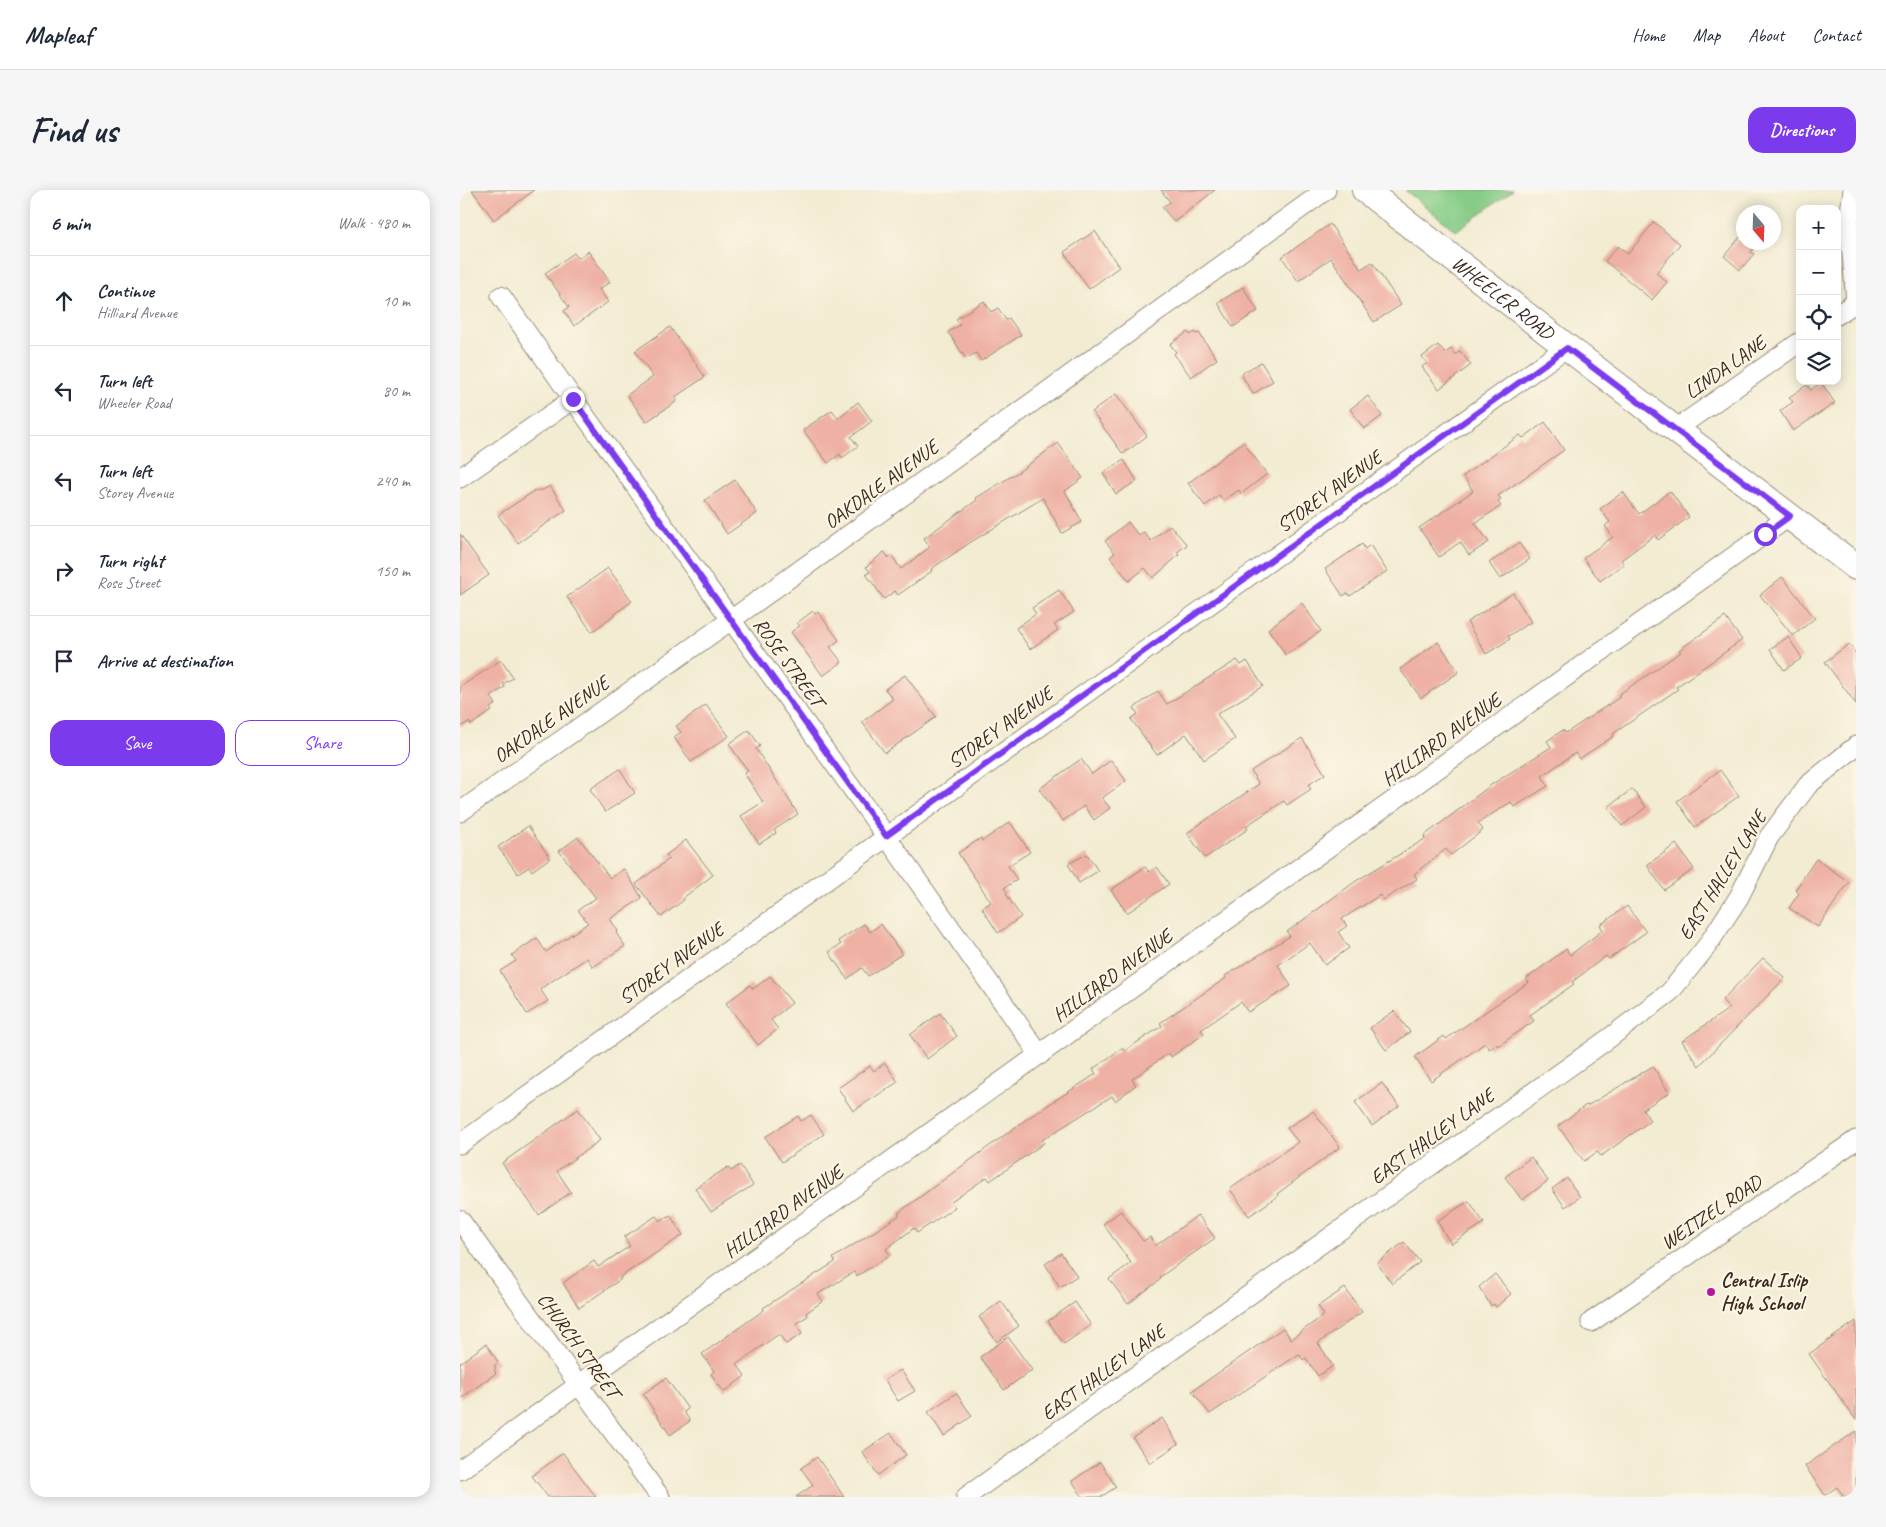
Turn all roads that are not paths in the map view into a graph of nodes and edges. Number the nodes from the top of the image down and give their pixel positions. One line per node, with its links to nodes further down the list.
1 (1326, 190): 13 (street, OAKDALE AVENUE)
2 (1365, 190): 7 (main road, WHEELER ROAD)
3 (1853, 190): 5 (street)
4 (501, 296): 8 (street, ROSE STREET)
5 (1841, 312)
6 (1796, 345): 9 (street, LINDA LANE)
7 (1567, 348): 9 (main road, WHEELER ROAD); 16 (street, STOREY AVENUE)
8 (573, 399): 10 (street); 13 (street, ROSE STREET)
9 (1676, 429): 11 (main road, WHEELER ROAD)
10 (460, 478)
11 (1790, 516): 12 (main road, WHEELER ROAD); 17 (street, HILLIARD AVENUE)
12 (1856, 567)
13 (731, 620): 15 (street, OAKDALE AVENUE); 16 (street, ROSE STREET)
14 (1856, 746): 25 (street, EAST HALLEY LANE)
15 (460, 812)
16 (886, 836): 17 (street, ROSE STREET); 19 (street, STOREY AVENUE)
17 (1040, 1055): 22 (street, HILLIARD AVENUE)
18 (1856, 1140): 21 (street, WEITZEL ROAD)
19 (460, 1144)
20 (460, 1220): 22 (street, CHURCH STREET)
21 (1591, 1322)
22 (580, 1384): 23 (street, HILLIARD AVENUE); 24 (street, CHURCH STREET)
23 (460, 1470)
24 (660, 1497)
25 (966, 1497)

